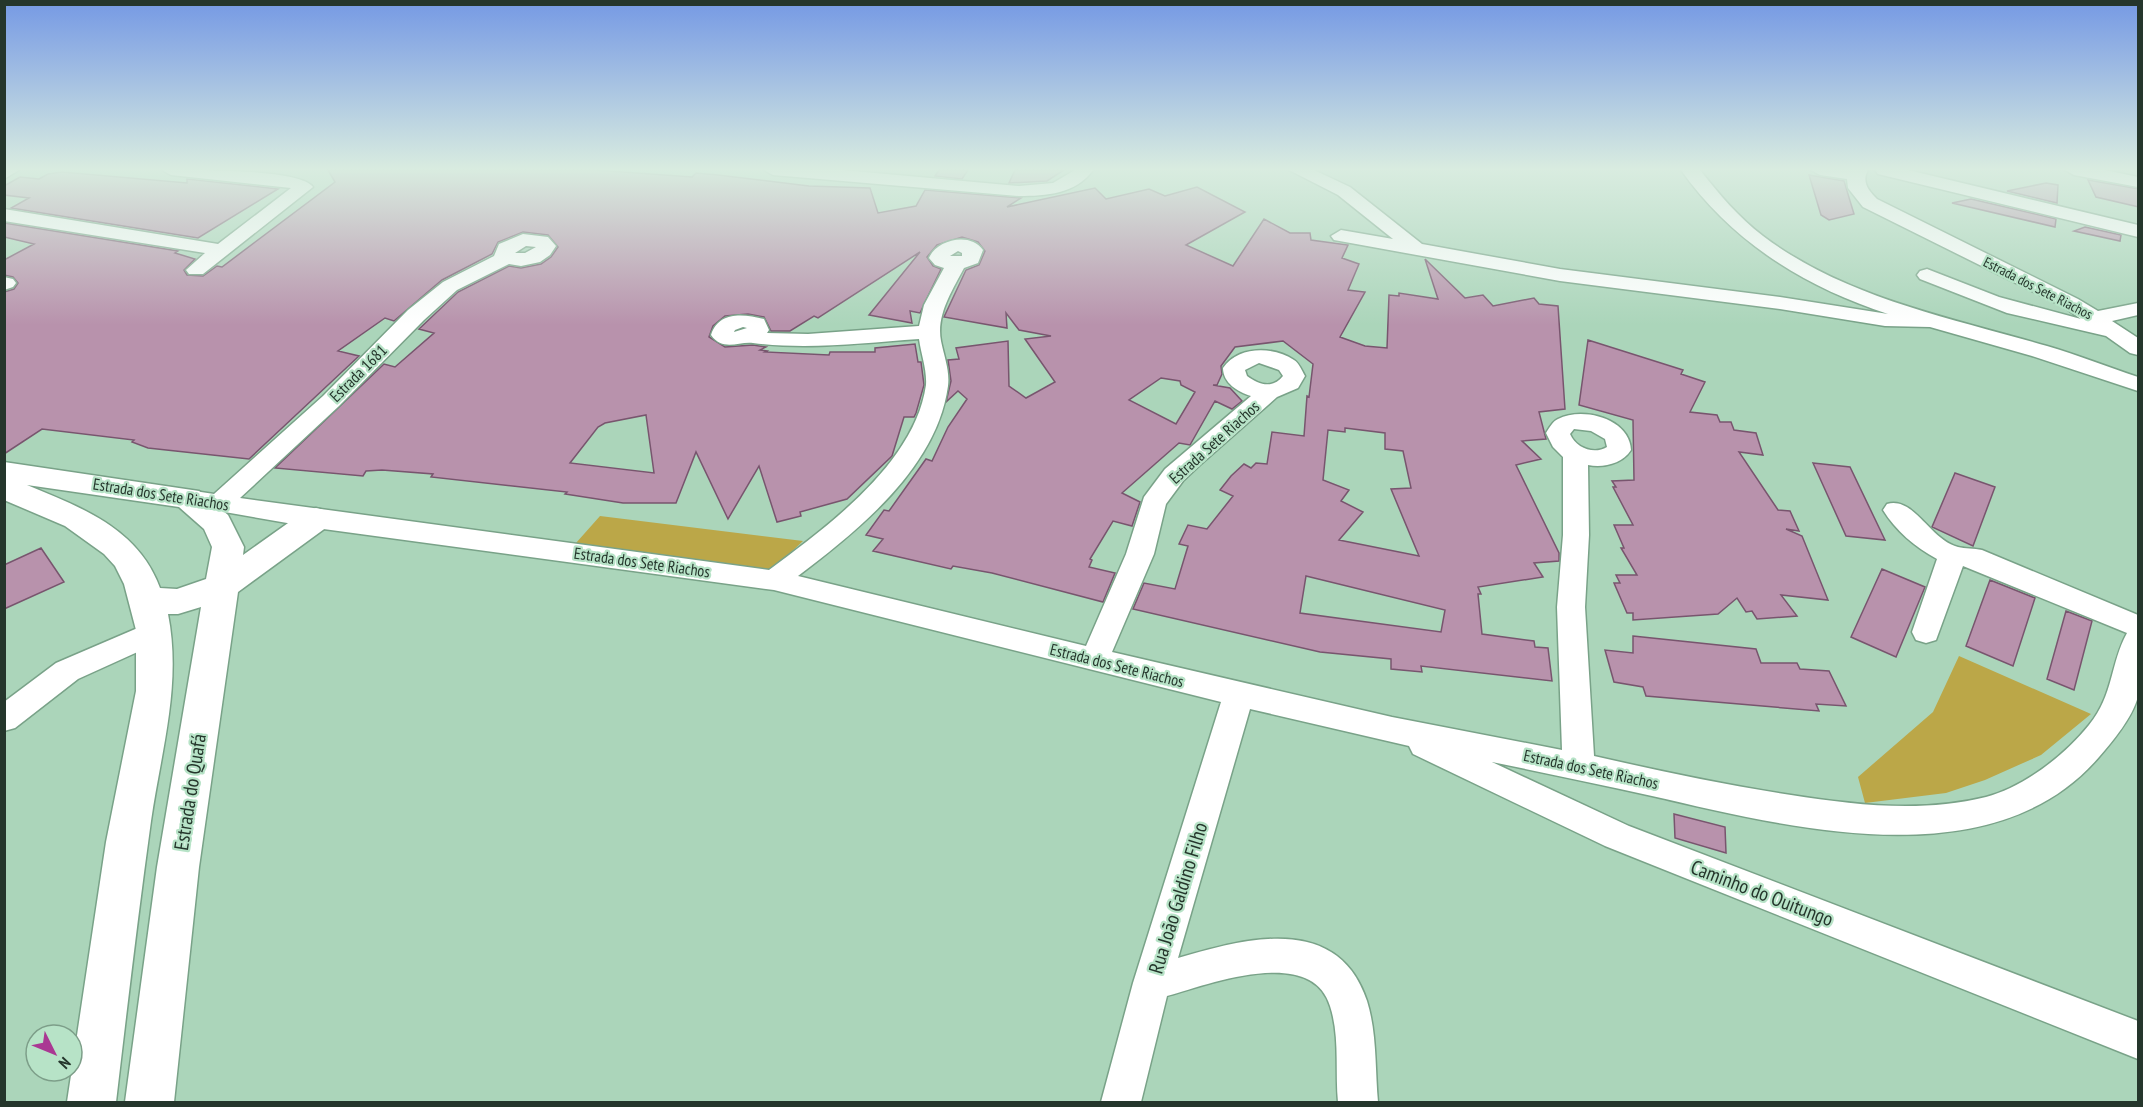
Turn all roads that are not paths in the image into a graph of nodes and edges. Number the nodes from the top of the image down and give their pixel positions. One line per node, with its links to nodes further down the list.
1 (45, 222): 10 (street)
2 (259, 222): 10 (street)
3 (1382, 222): 9 (street)
4 (1735, 222): 17 (street)
5 (1905, 222): 16 (street, Estrada dos Sete Riachos)
6 (2101, 222): 7 (street)
7 (2139, 231)
8 (1341, 236): 9 (street)
9 (1416, 249): 17 (street)
10 (220, 250): 13 (street)
11 (507, 257): 27 (street, Estrada 1681)
12 (956, 264): 18 (street)
13 (196, 270)
14 (1927, 274): 19 (street)
15 (2139, 309): 16 (street)
16 (2097, 318): 19 (street, Estrada dos Sete Riachos)
17 (1928, 321): 22 (street)
18 (928, 332): 20 (street); 32 (street)
19 (2118, 333): 21 (street, Estrada dos Sete Riachos)
20 (751, 336)
21 (2139, 348)
22 (2139, 384)
23 (1269, 392): 38 (street, Estrada Sete Riachos)
24 (1575, 453): 42 (street)
25 (4, 472): 27 (main road, Estrada dos Sete Riachos)
26 (4, 490): 30 (main road)
27 (187, 498): 29 (street, Estrada dos Sete Riachos); 30 (main road); 33 (main road, Estrada do Quafá)
28 (1896, 510): 31 (street)
29 (316, 519): 32 (street, Estrada dos Sete Riachos); 33 (main road)
30 (93, 527): 34 (main road)
31 (1954, 557): 35 (street); 36 (street)
32 (774, 580): 38 (street, Estrada dos Sete Riachos)
33 (223, 586): 34 (main road); 46 (main road, Estrada do Quafá)
34 (150, 616): 40 (street); 45 (main road)
35 (2139, 626)
36 (1926, 632)
37 (2139, 639): 42 (street, Estrada dos Sete Riachos)
38 (1094, 660): 39 (street, Estrada dos Sete Riachos)
39 (1239, 695): 41 (street, Estrada dos Sete Riachos); 43 (street, Rua João Galdino Filho)
40 (4, 719)
41 (1392, 730): 42 (street, Estrada dos Sete Riachos); 44 (street, Caminho do Ouitungo)
42 (1579, 766)
43 (1152, 983): 47 (street, Rua João Galdino Filho); 48 (street)
44 (2139, 1040)
45 (91, 1102)
46 (150, 1102)
47 (1121, 1102)
48 (1358, 1102)

